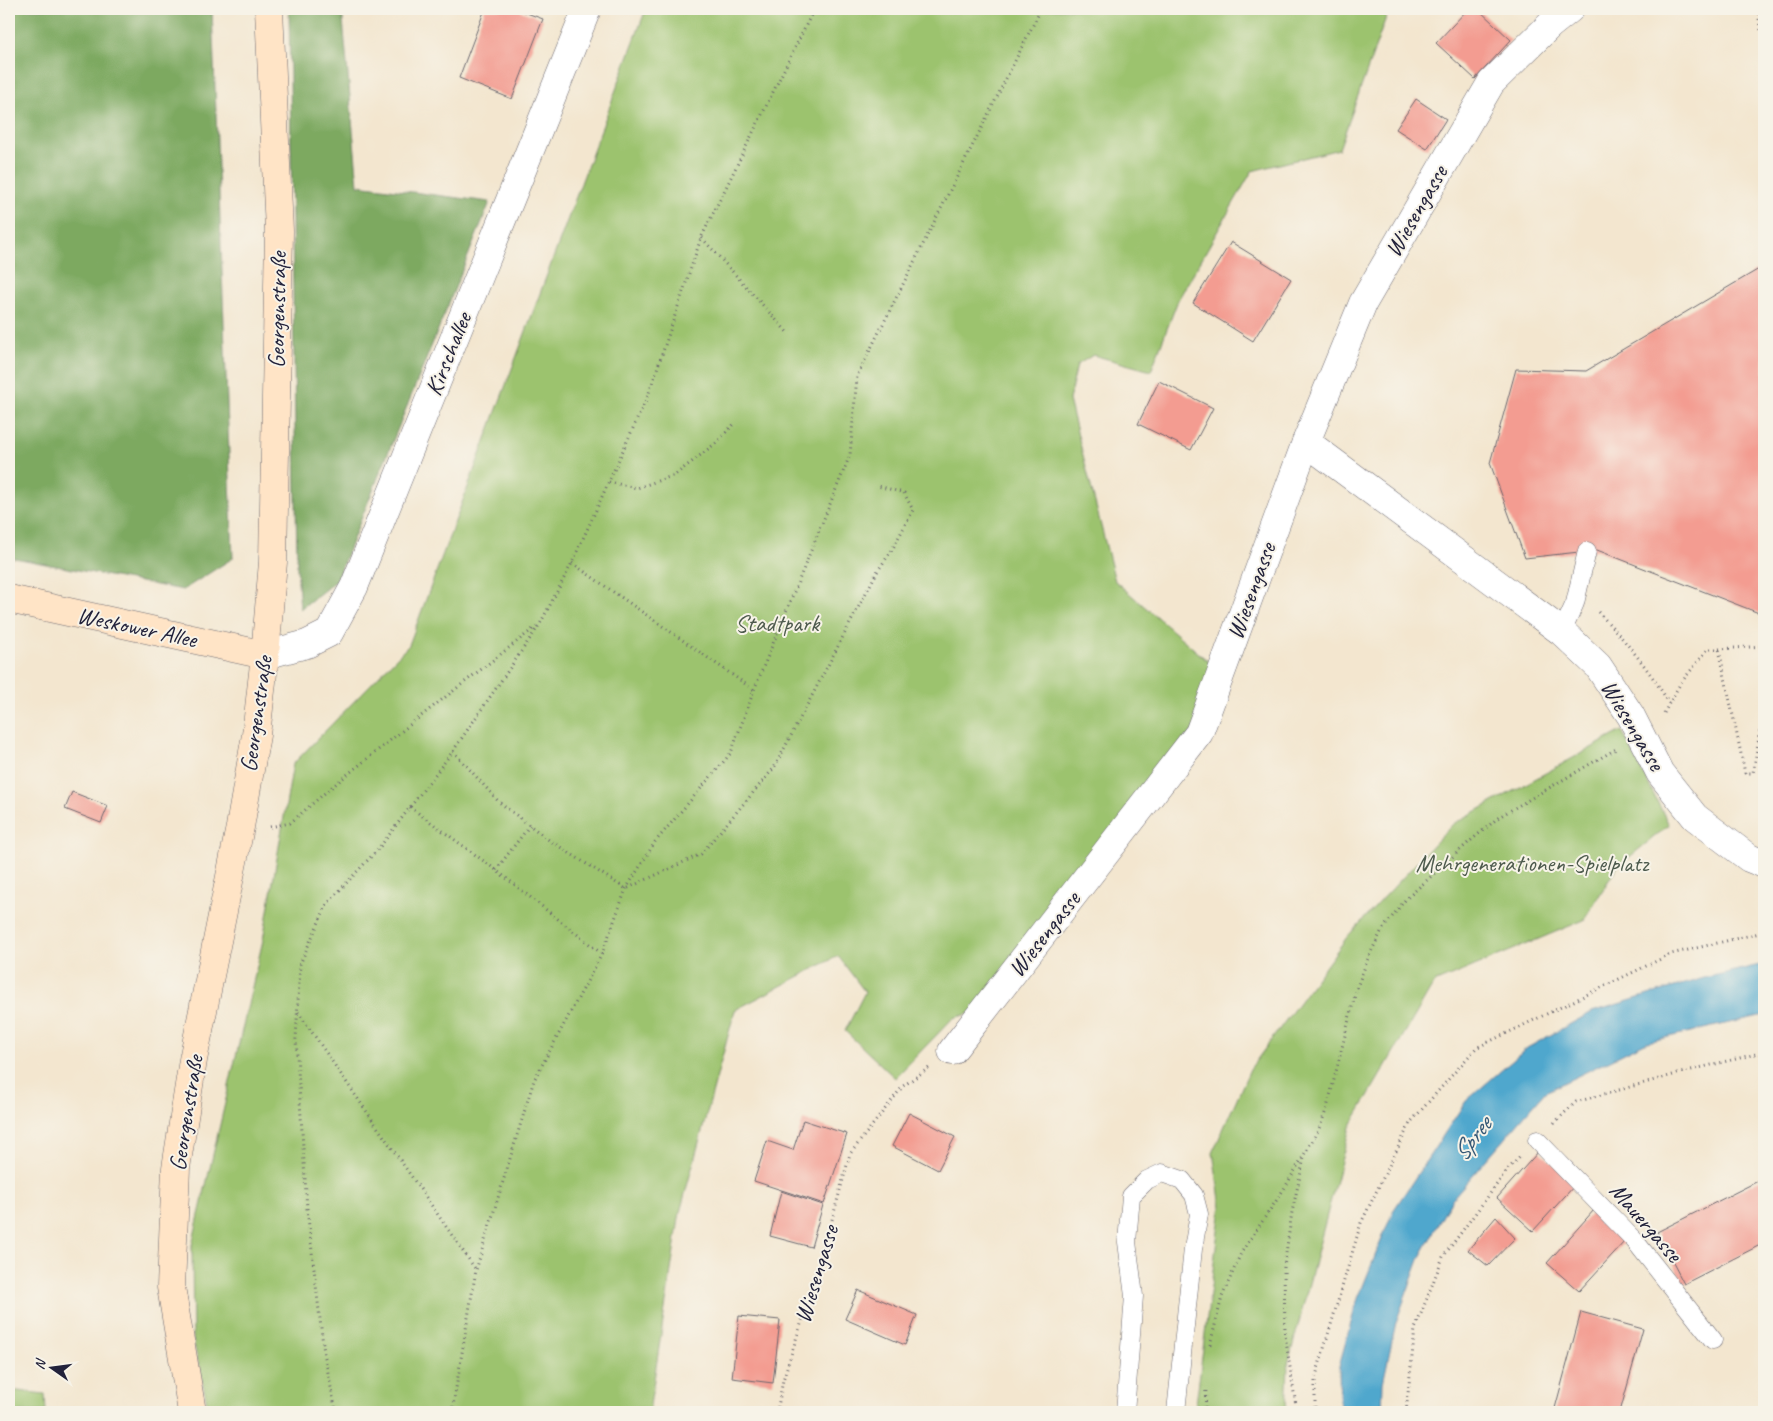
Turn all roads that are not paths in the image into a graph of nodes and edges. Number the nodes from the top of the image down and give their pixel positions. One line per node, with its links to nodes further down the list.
1 (269, 9): 8 (main road, Georgenstraße)
2 (587, 9): 8 (street, Kirschallee)
3 (1570, 9): 4 (street, Wiesengasse)
4 (1306, 442): 7 (street, Wiesengasse); 10 (street, Wiesengasse)
5 (1587, 551): 7 (lane)
6 (9, 599): 8 (main road, Weskower Allee)
7 (1562, 632): 9 (street, Wiesengasse)
8 (265, 655): 13 (main road, Georgenstraße)
9 (1764, 864)
10 (952, 1051)
11 (1537, 1140): 12 (lane, Mauergasse)
12 (1713, 1340)
13 (192, 1412)
14 (1125, 1412): 15 (lane)
15 (1176, 1412)

